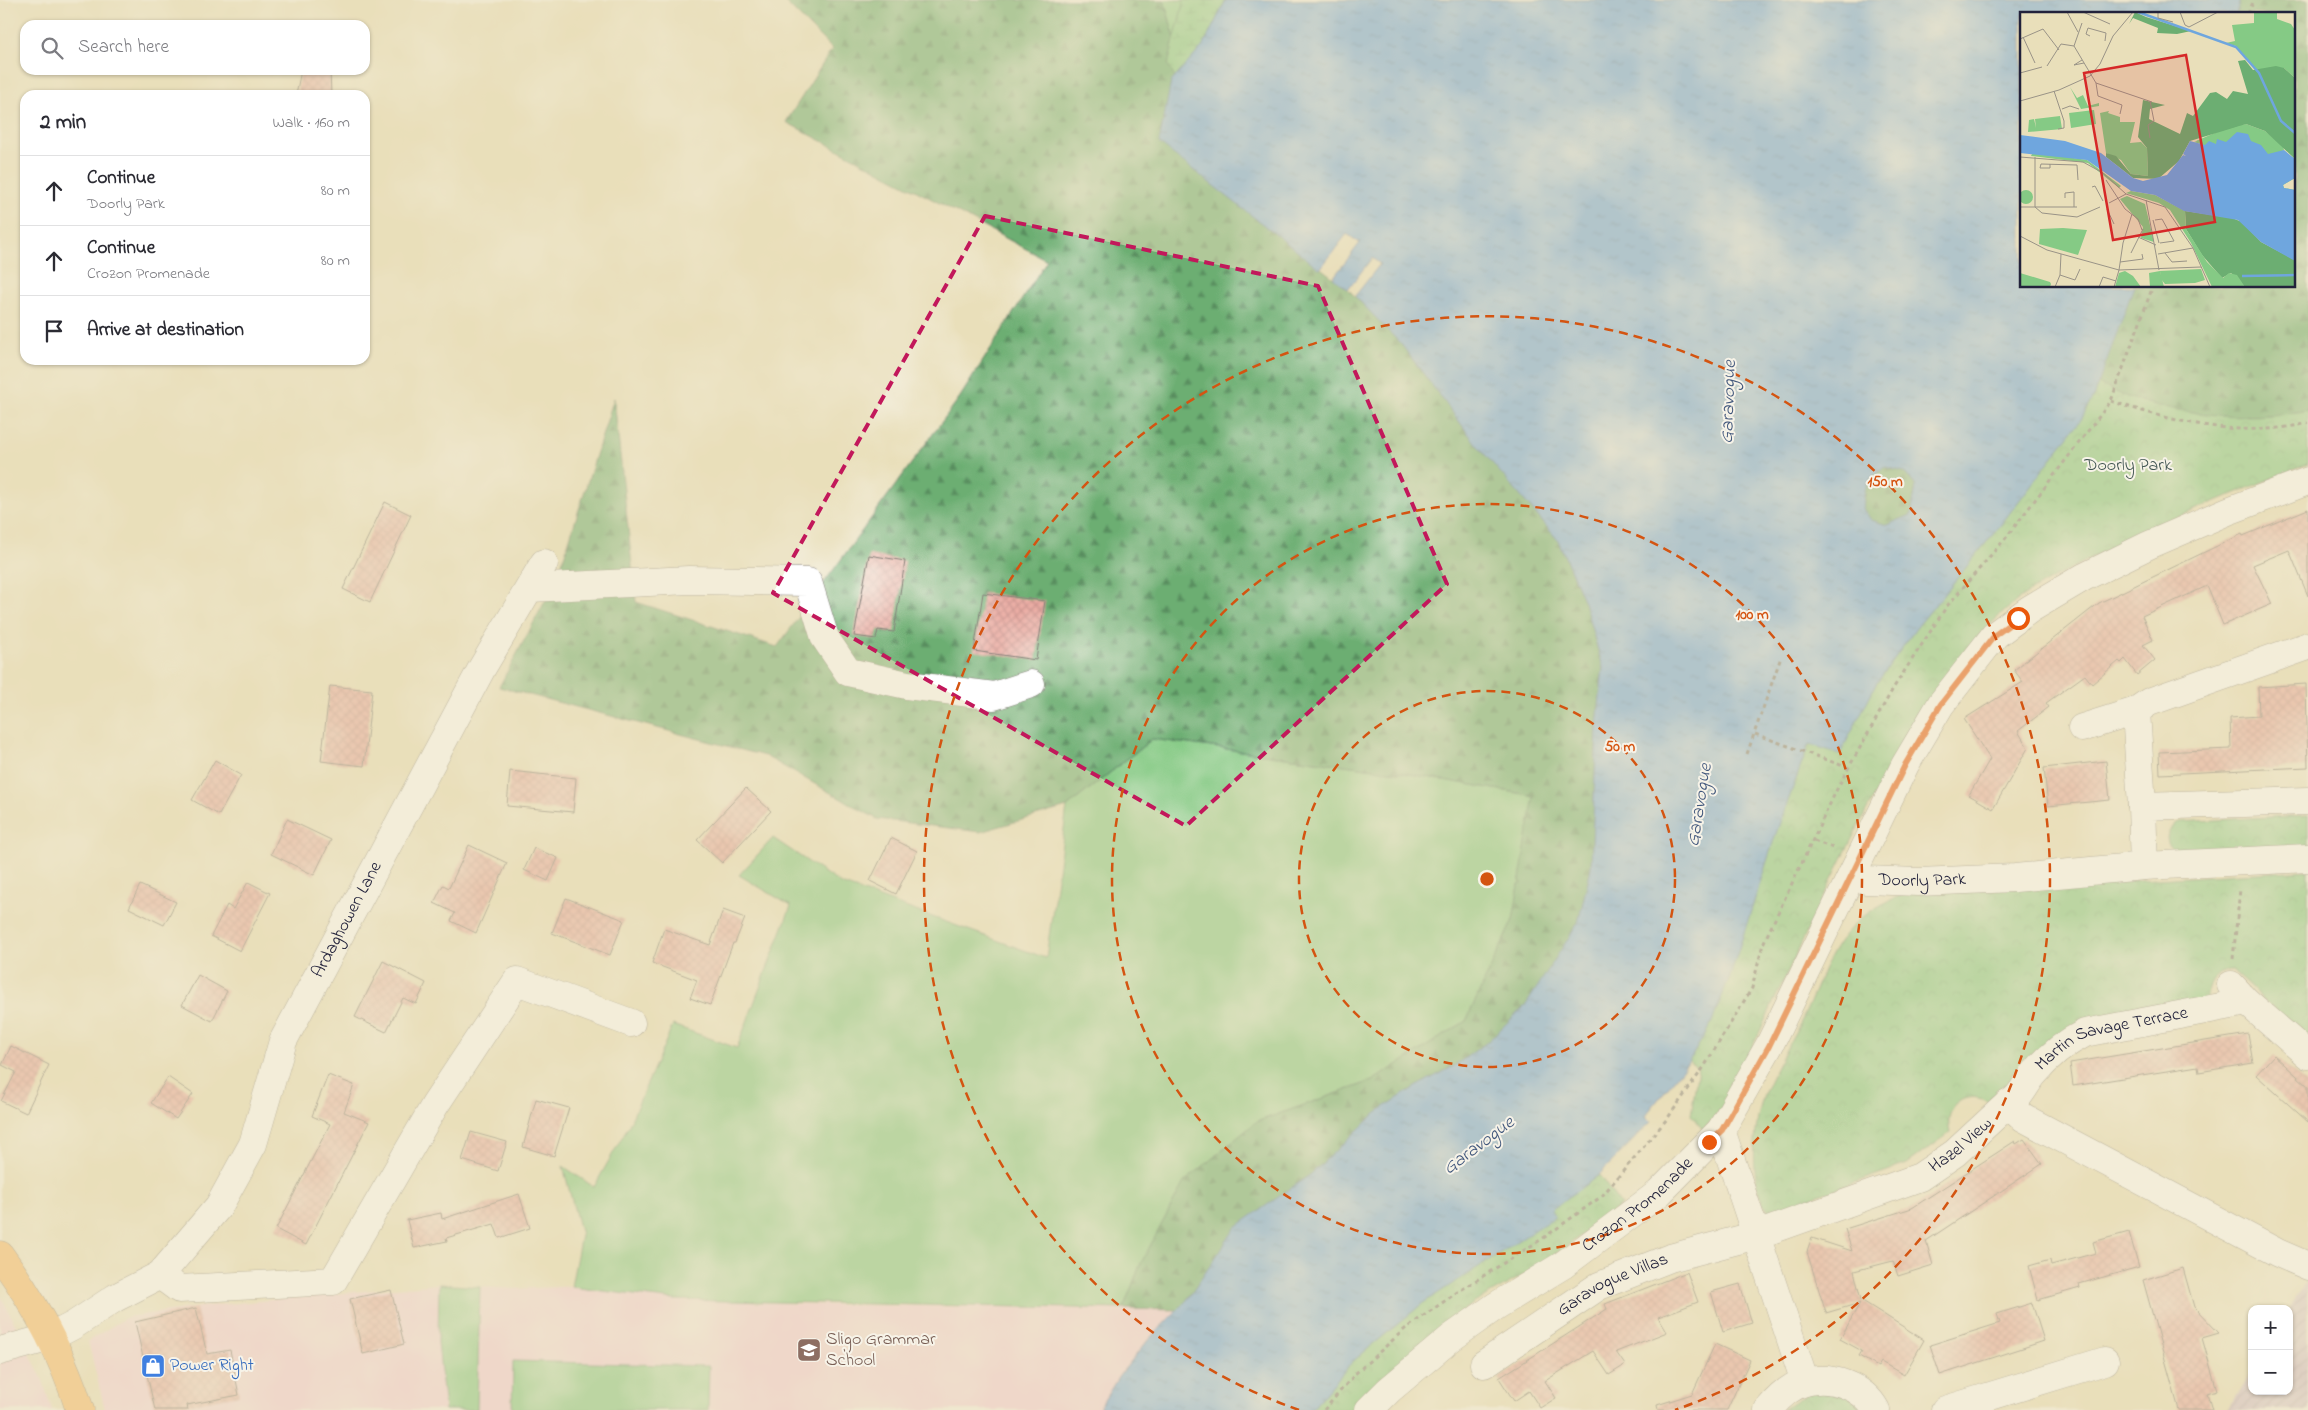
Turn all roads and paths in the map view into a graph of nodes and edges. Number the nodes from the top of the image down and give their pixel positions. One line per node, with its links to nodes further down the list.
1 (2254, 0): 2 (path)
2 (2249, 12)
3 (2152, 288): 4 (path)
4 (2111, 401): 5 (path); 16 (path)
5 (2308, 423)
6 (2308, 481): 21 (street, Doorly Park)
7 (544, 563): 8 (street, Ardaghowen Lane)
8 (530, 588): 11 (street); 32 (street, Ardaghowen Lane)
9 (2308, 646): 12 (street)
10 (1782, 657): 14 (path)
11 (1031, 684)
12 (2136, 711): 13 (street); 18 (street)
13 (2082, 728)
14 (1755, 734): 15 (path); 16 (path)
15 (1748, 754)
16 (1849, 768): 39 (path)
17 (2308, 801): 18 (street)
18 (2142, 806): 20 (street)
19 (2308, 858): 20 (street, Doorly Park)
20 (2144, 866): 21 (street, Doorly Park)
21 (1852, 875): 27 (street, Crozon Promenade)
22 (2249, 888): 23 (path)
23 (2239, 994): 25 (street); 26 (street, Martin Savage Terrace)
24 (631, 1023): 32 (street)
25 (2308, 1055)
26 (2004, 1108): 28 (street, Hazel View); 31 (street)
27 (1722, 1130): 29 (street); 40 (street, Crozon Promenade)
28 (1920, 1177): 29 (street, Garavogue Villas)
29 (1757, 1234): 36 (street, Garavogue Villas); 37 (street)
30 (0, 1255): 33 (main road)
31 (2308, 1266)
32 (160, 1275): 33 (street, Ardaghowen Lane)
33 (51, 1337): 34 (street, Ardaghowen Lane); 38 (main road)
34 (0, 1351)
35 (2105, 1361): 43 (street)
36 (1484, 1364)
37 (1805, 1382): 41 (street); 42 (street)
38 (80, 1410)
39 (1324, 1410)
40 (1370, 1410)
41 (1768, 1410)
42 (1876, 1410)
43 (1945, 1410)

